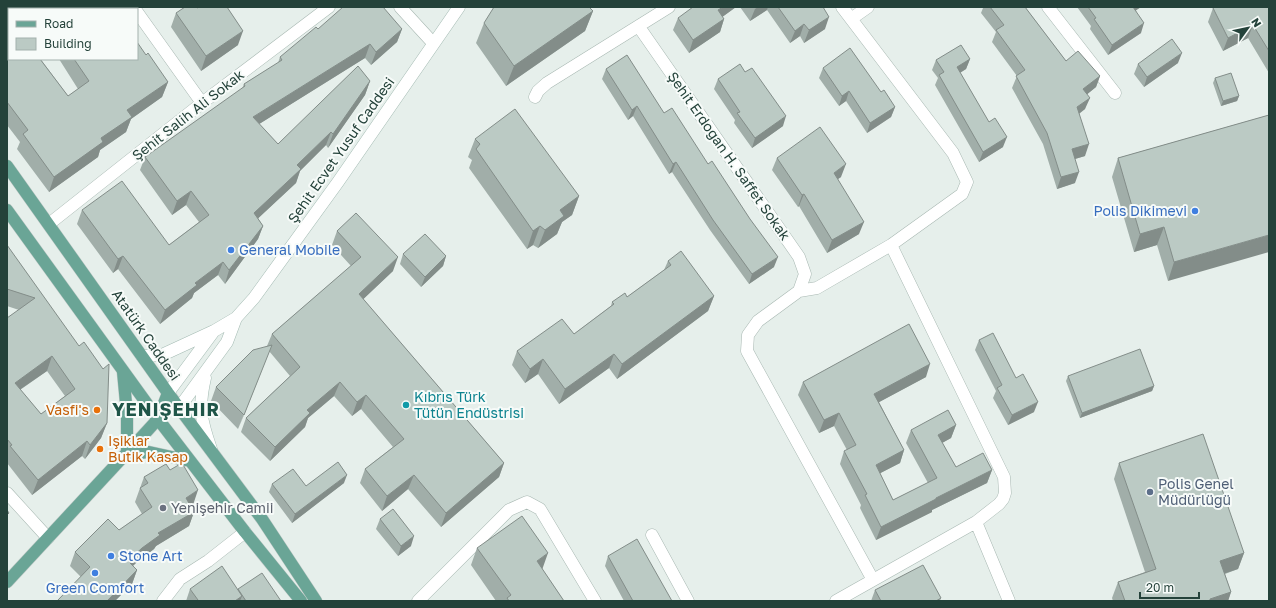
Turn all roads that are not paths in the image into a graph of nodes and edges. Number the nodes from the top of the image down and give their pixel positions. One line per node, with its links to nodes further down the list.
1 (329, 7): 14 (street, Şehit Salih Ali Sokak)
2 (400, 7): 11 (street)
3 (459, 7): 11 (street, Şehit Ecvet Yusuf Caddesi)
4 (669, 7): 10 (street)
5 (842, 7): 9 (street)
6 (868, 7): 9 (street)
7 (1048, 7): 12 (street)
8 (138, 13): 14 (street)
9 (851, 19): 18 (street)
10 (639, 27): 13 (street); 19 (street, Şehit Erdoğan H. Saffet Sokak)
11 (433, 44): 20 (street, Şehit Ecvet Yusuf Caddesi)
12 (1115, 93)
13 (535, 97)
14 (202, 103): 17 (street, Şehit Salih Ali Sokak)
15 (7, 166): 17 (main road, Atatürk Caddesi)
16 (7, 210): 23 (main road)
17 (49, 224): 22 (main road, Atatürk Caddesi)
18 (890, 245): 19 (street); 32 (street)
19 (799, 291): 36 (street)
20 (236, 318): 21 (street); 24 (street, Şehit Ecvet Yusuf Caddesi)
21 (214, 331): 22 (street); 25 (street)
22 (142, 356): 25 (main road, Atatürk Caddesi)
23 (123, 371): 27 (main road); 28 (main road)
24 (207, 371): 26 (street, Şehit Ecvet Yusuf Caddesi); 29 (street)
25 (168, 393): 26 (main road, Atatürk Caddesi); 27 (main road, Şehit Ecvet Yusuf Caddesi)
26 (179, 408): 27 (main road, Şehit Ecvet Yusuf Caddesi); 29 (main road, Atatürk Caddesi)
27 (158, 419): 28 (main road, Şehit Ecvet Yusuf Caddesi); 30 (main road)
28 (127, 454): 30 (main road); 35 (main road, Şehit Ecvet Yusuf Caddesi)
29 (213, 454): 40 (main road, Atatürk Caddesi)
30 (190, 461): 33 (main road)
31 (7, 493): 35 (street)
32 (976, 522): 36 (street); 45 (street)
33 (245, 532): 38 (street); 39 (main road)
34 (652, 535): 43 (street)
35 (48, 538): 37 (main road, Şehit Ecvet Yusuf Caddesi)
36 (873, 580): 44 (street)
37 (7, 582)
38 (163, 601)
39 (301, 601)
40 (316, 601)
41 (418, 601): 42 (street)
42 (595, 601)
43 (688, 601)
44 (836, 601)
45 (1009, 601)

